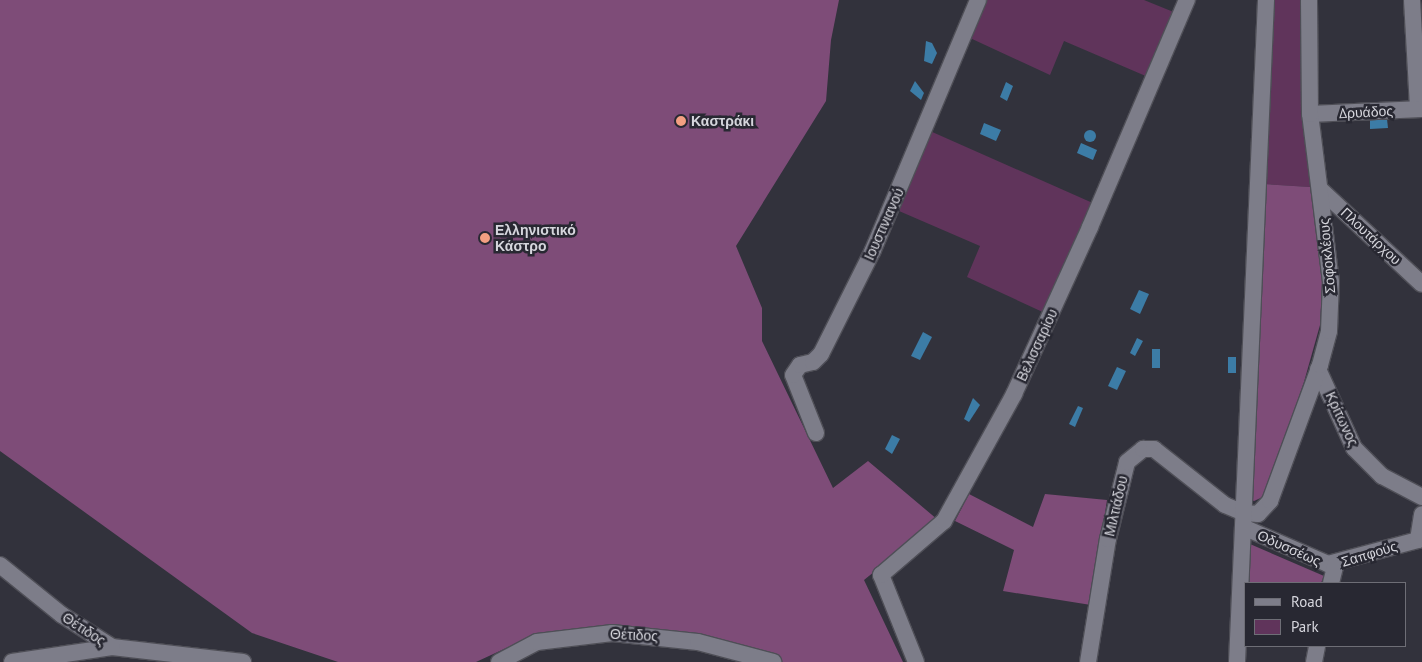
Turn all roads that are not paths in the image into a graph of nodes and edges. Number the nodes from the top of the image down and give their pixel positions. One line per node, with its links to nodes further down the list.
1 (978, 0): 11 (street, Ιουστινιανού)
2 (1186, 0): 25 (street, Βελισσαρίου)
3 (1266, 0): 14 (street)
4 (1309, 0): 7 (street, Σοφοκλέους)
5 (1412, 0): 6 (street)
6 (1420, 109): 7 (street, Δρυάδος)
7 (1310, 114): 8 (street, Σοφοκλέους)
8 (1320, 189): 9 (street, Πλουτάρχου); 10 (street, Σοφοκλέους)
9 (1422, 284)
10 (1318, 369): 12 (street, Κρίτωνος); 14 (street, Σοφοκλέους)
11 (816, 433)
12 (1422, 497)
13 (1422, 514): 15 (street)
14 (1244, 520): 16 (street, Οδυσσέως); 26 (street, Μιλτιάδου); 27 (street)
15 (1420, 539): 16 (street, Σαπφούς)
16 (1336, 563): 18 (street, Σαπφούς)
17 (0, 565): 20 (street, Θέτιδος)
18 (1331, 582)
19 (1317, 647): 28 (street)
20 (112, 648): 21 (street); 22 (street, Θέτιδος)
21 (12, 662)
22 (243, 662)
23 (498, 662): 24 (street, Θέτιδος)
24 (773, 662)
25 (916, 662)
26 (1088, 662)
27 (1237, 662)
28 (1314, 662)

